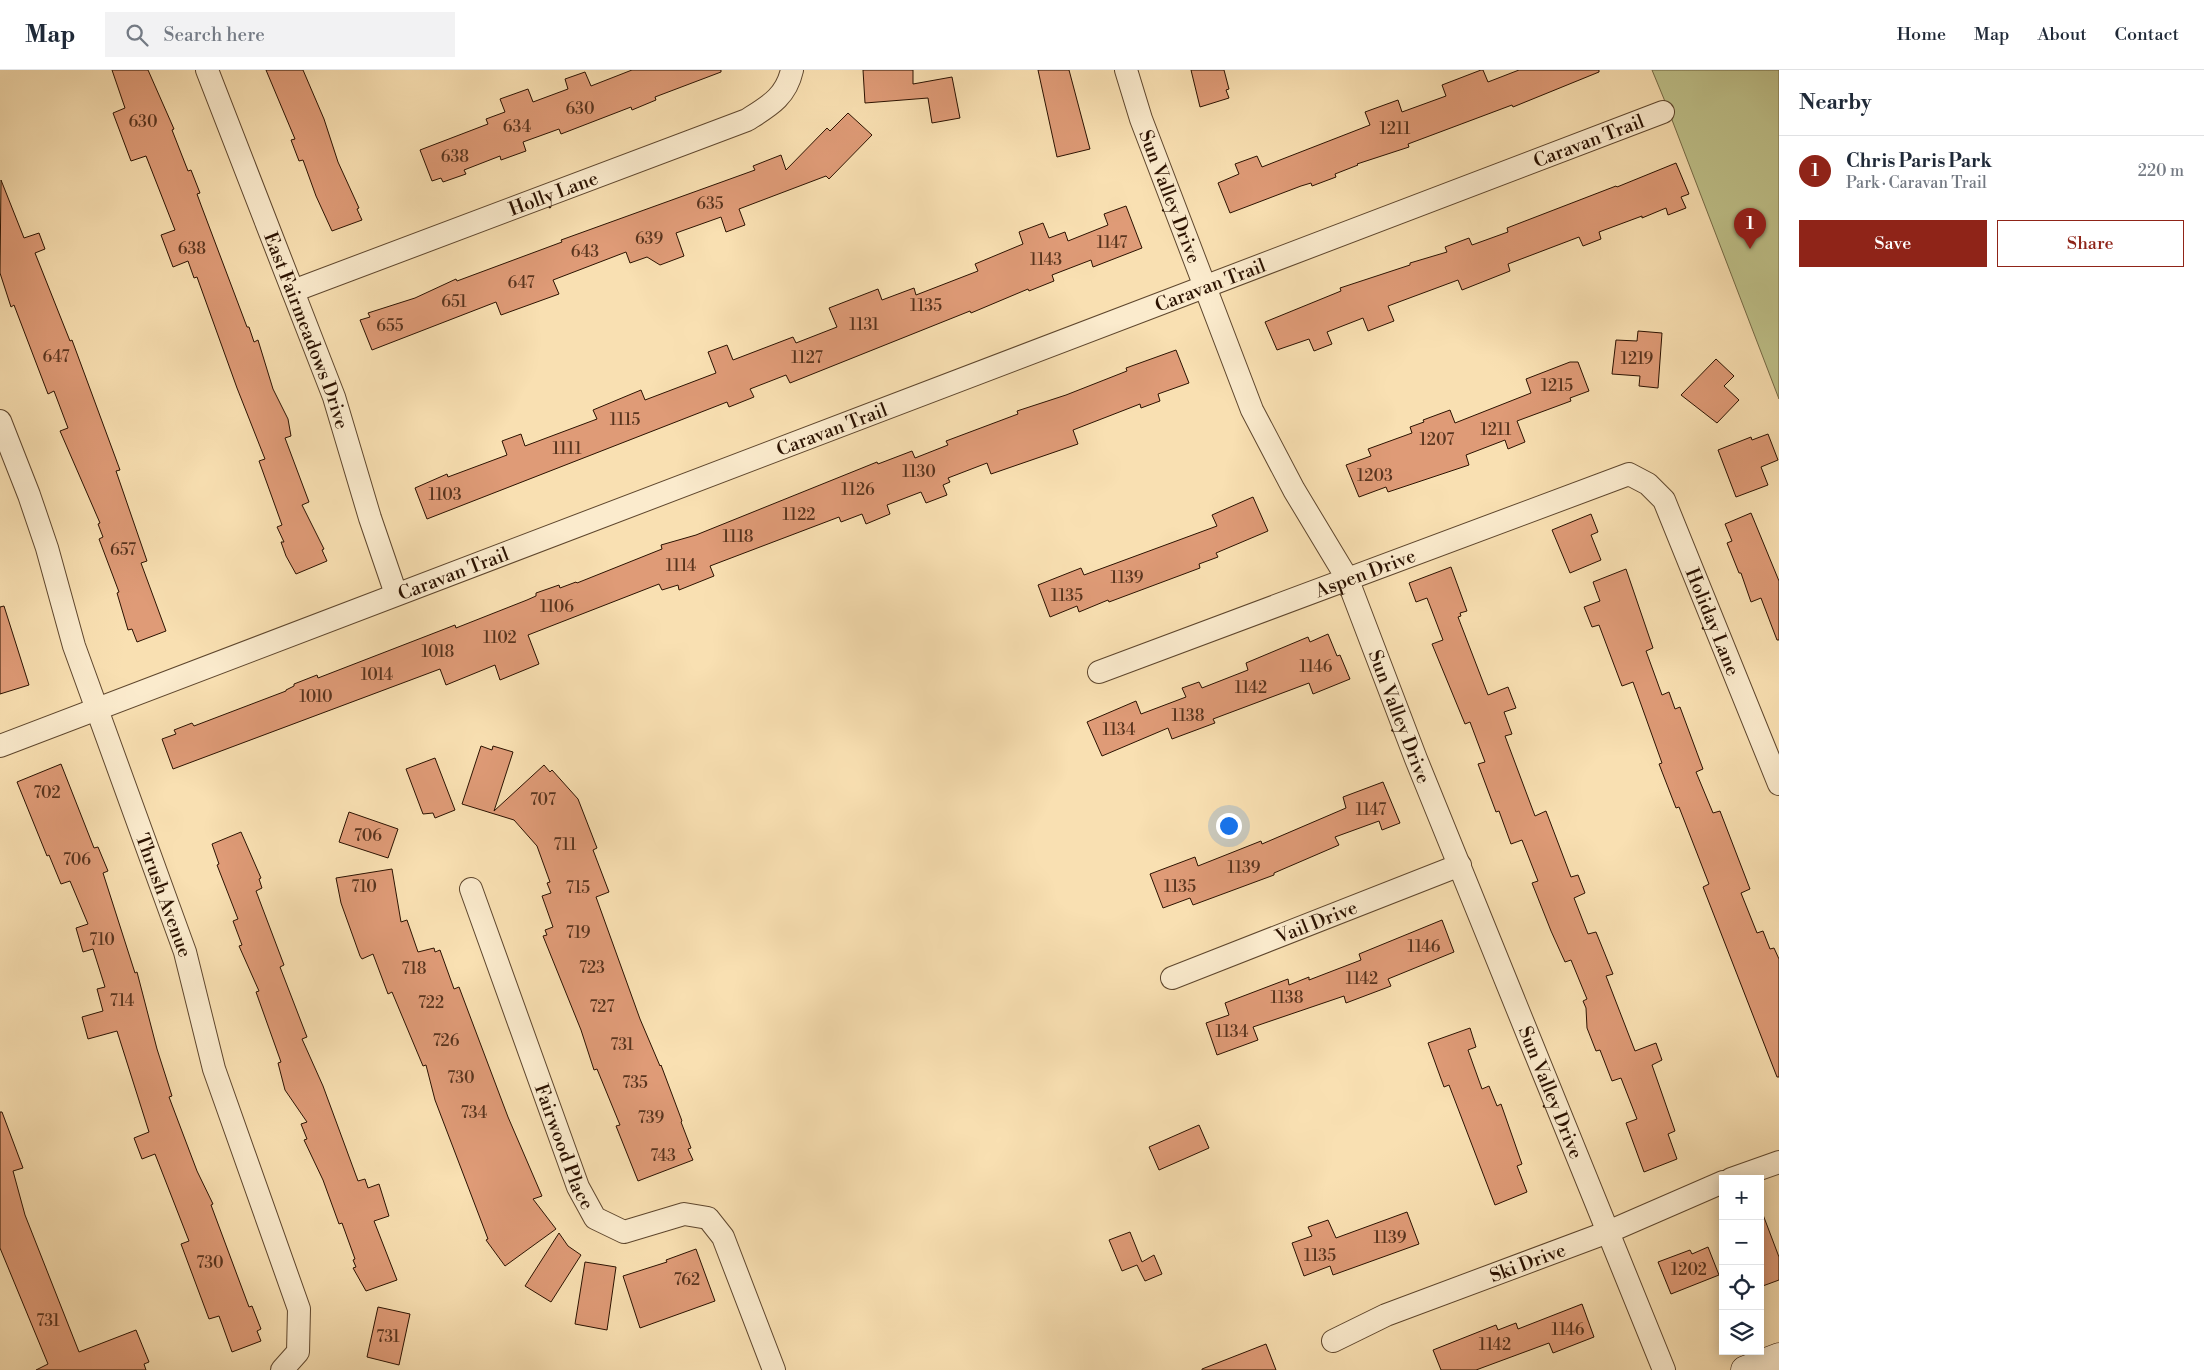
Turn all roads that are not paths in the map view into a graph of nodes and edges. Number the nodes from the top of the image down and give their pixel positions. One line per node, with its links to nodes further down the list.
1 (207, 70): 6 (street, East Fairmeadows Drive)
2 (792, 70): 6 (street, Holly Lane)
3 (1126, 70): 5 (street, Sun Valley Drive)
4 (1663, 112): 5 (street, Caravan Trail)
5 (1206, 286): 9 (street, Sun Valley Drive); 10 (street, Caravan Trail)
6 (293, 291): 10 (street, East Fairmeadows Drive)
7 (0, 421): 12 (street, Thrush Avenue)
8 (1629, 474): 9 (street, Aspen Drive); 14 (street, Holiday Lane)
9 (1347, 578): 11 (street, Aspen Drive); 15 (street, Sun Valley Drive)
10 (396, 594): 12 (street, Caravan Trail)
11 (1099, 672)
12 (97, 708): 13 (street, Caravan Trail); 24 (street, Thrush Avenue)
13 (0, 746)
14 (1779, 784)
15 (1460, 864): 17 (street, Vail Drive); 21 (street, Sun Valley Drive)
16 (471, 889): 25 (street, Fairwood Place)
17 (1172, 978)
18 (1779, 1162): 19 (street)
19 (1742, 1175)
20 (1719, 1184): 21 (street, Ski Drive)
21 (1608, 1232): 22 (street, Ski Drive); 26 (street, Sun Valley Drive)
22 (1333, 1341)
23 (1779, 1357): 27 (main road)
24 (282, 1370)
25 (774, 1370)
26 (1664, 1370)
27 (1745, 1370)

